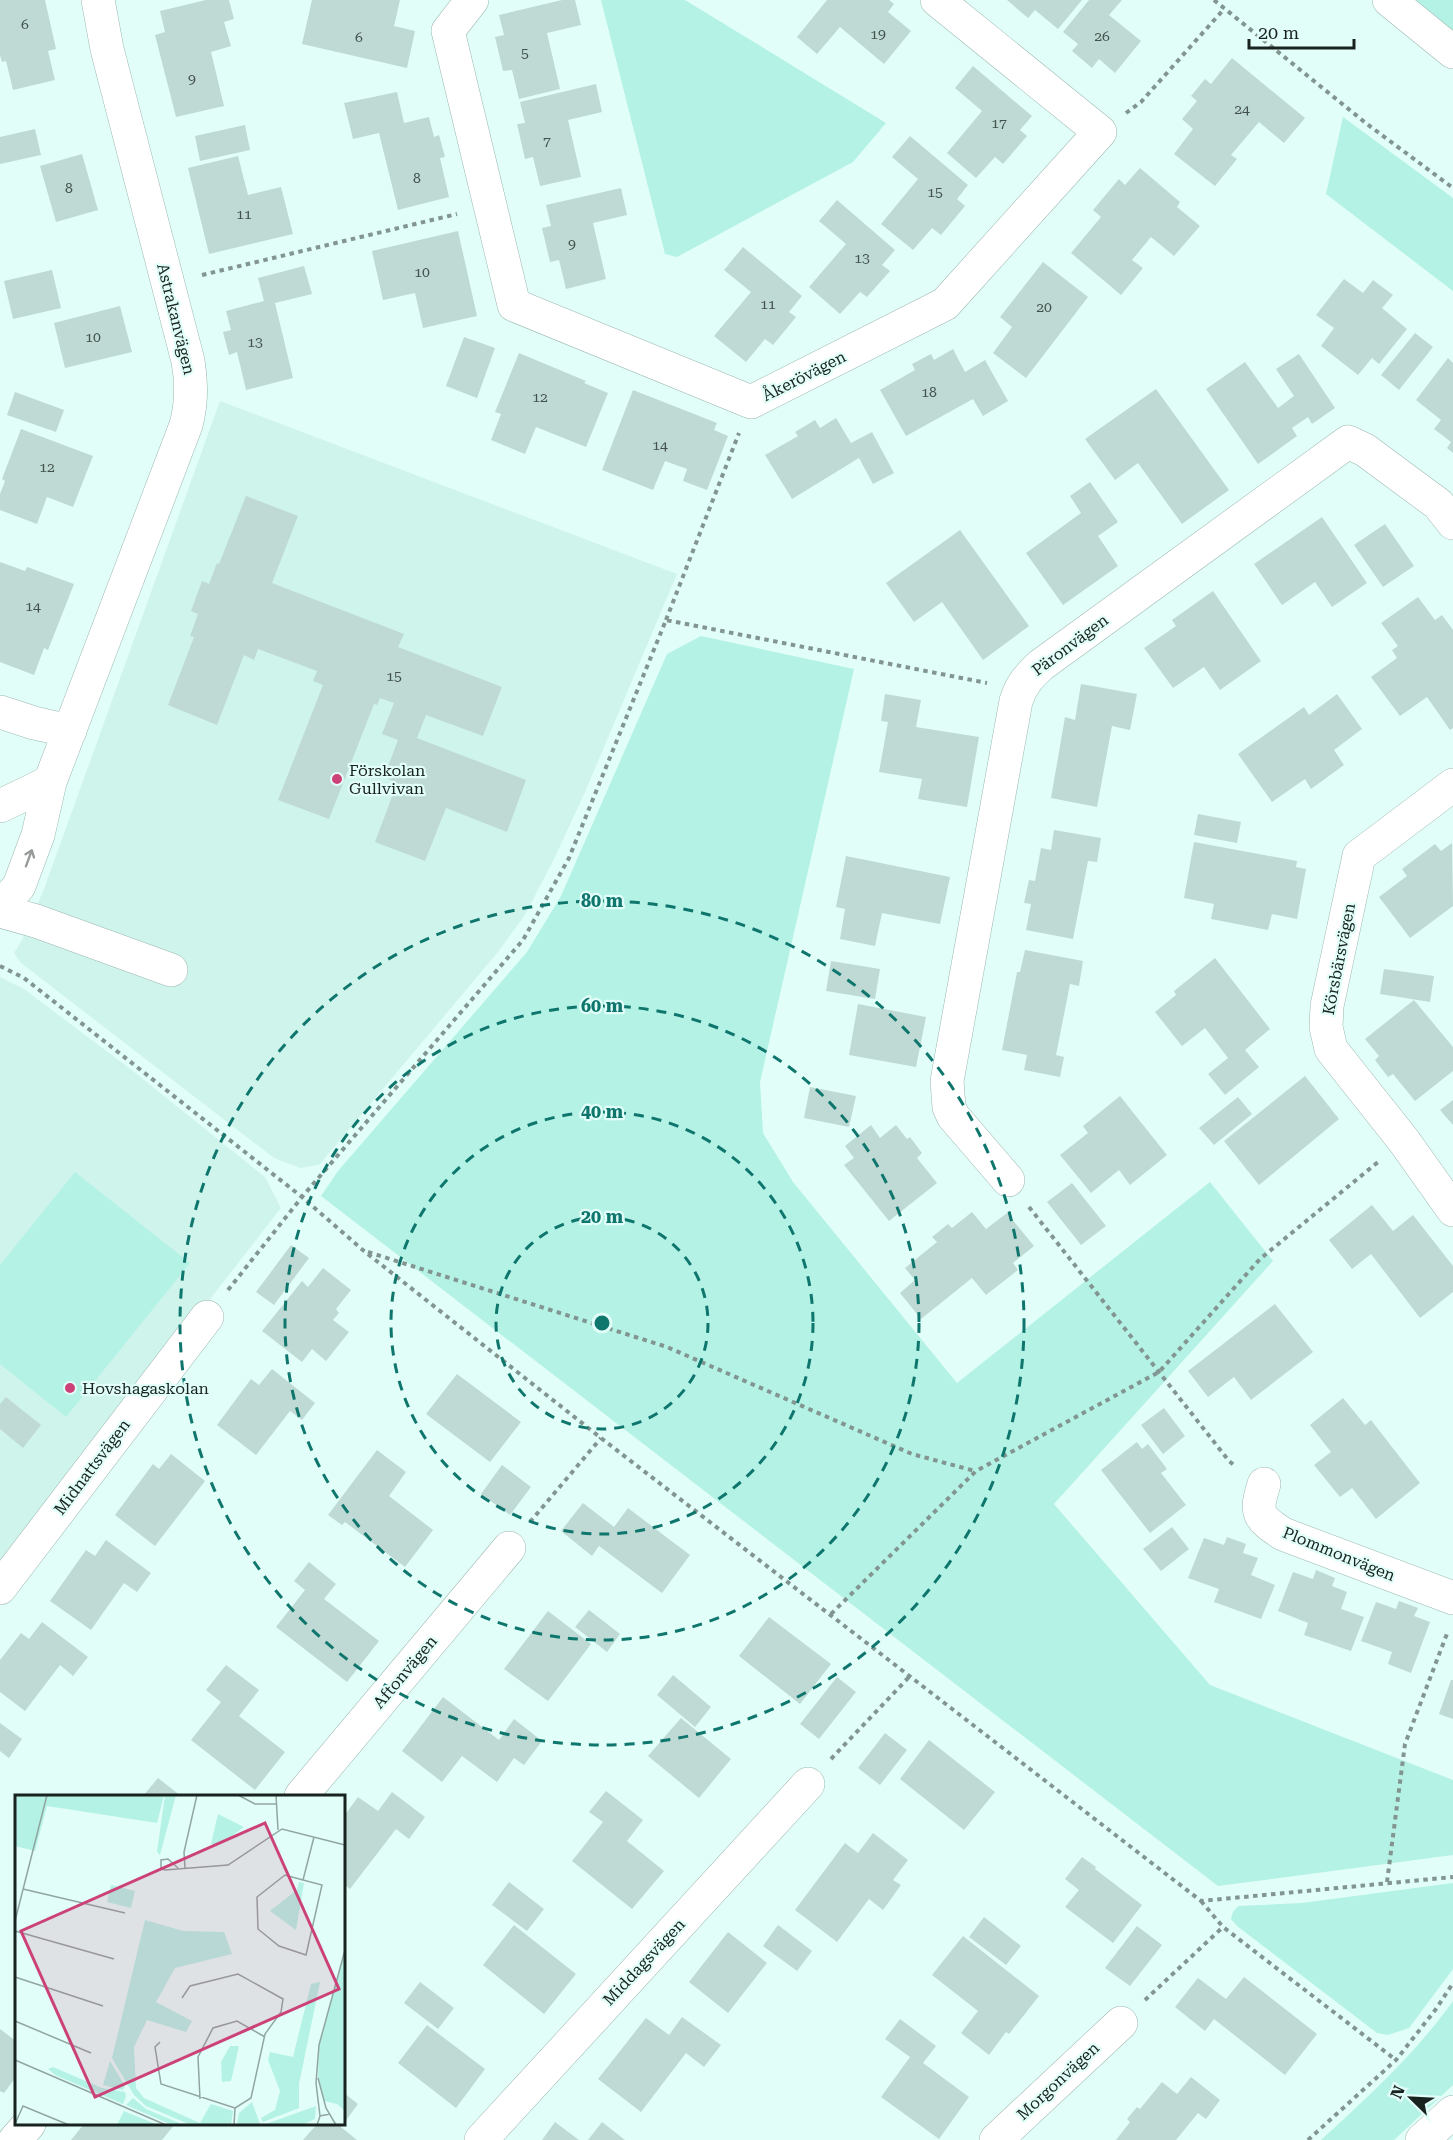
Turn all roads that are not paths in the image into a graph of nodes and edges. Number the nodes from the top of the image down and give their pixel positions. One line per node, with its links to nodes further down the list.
1 (98, 0): 8 (street, Astrakanvägen)
2 (472, 0): 3 (street, Åkerövägen)
3 (937, 0)
4 (1389, 0): 5 (street)
5 (1453, 52)
6 (1453, 523): 14 (street, Päronvägen)
7 (0, 712): 8 (street)
8 (70, 731): 9 (street, Astrakanvägen)
9 (50, 782): 11 (street); 12 (street, Astrakanvägen, one-way to 9)
10 (1453, 785): 15 (street, Körsbärsvägen)
11 (0, 806)
12 (0, 910): 13 (street)
13 (171, 970)
14 (1008, 1180)
15 (1453, 1210)
16 (207, 1317): 19 (street, Midnattsvägen)
17 (1264, 1484): 20 (street, Plommonvägen)
18 (509, 1548): 22 (street, Aftonvägen)
19 (0, 1588)
20 (1451, 1614)
21 (808, 1784): 27 (street, Middagsvägen)
22 (303, 1795)
23 (1121, 2023): 28 (street, Morgonvägen)
24 (1453, 2112): 29 (street)
25 (28, 2125): 26 (street)
26 (15, 2140)
27 (481, 2140)
28 (996, 2140)
29 (1422, 2140)

